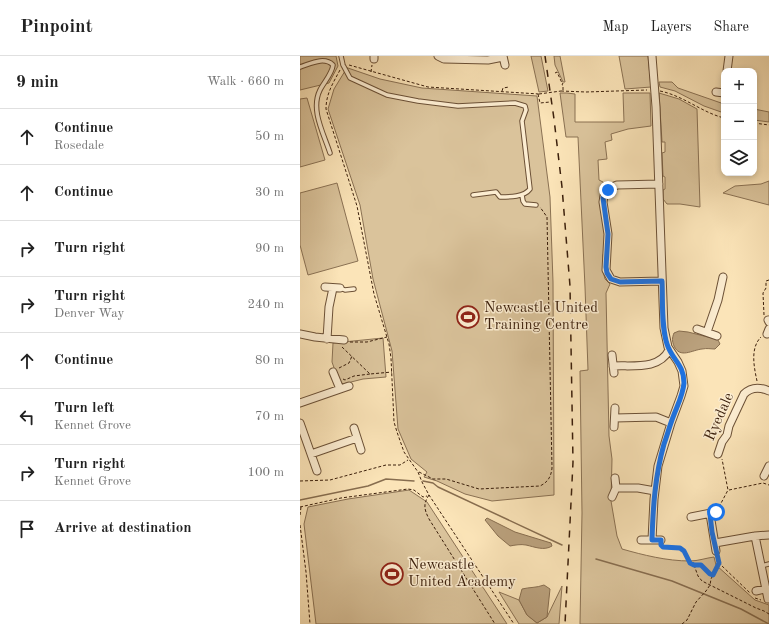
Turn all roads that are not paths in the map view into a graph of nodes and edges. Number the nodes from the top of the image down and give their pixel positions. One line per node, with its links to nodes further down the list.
1 (438, 56): 2 (street)
2 (503, 56): 7 (street)
3 (652, 56): 13 (street)
4 (729, 56): 9 (street)
5 (341, 57): 6 (lane); 15 (lane)
6 (333, 65): 8 (lane); 12 (lane)
7 (505, 65)
8 (300, 67)
9 (727, 68)
10 (716, 92): 11 (street)
11 (721, 93)
12 (330, 153)
13 (659, 184): 18 (street); 18 (street)
14 (474, 195): 15 (lane)
15 (522, 195): 16 (lane)
16 (536, 205)
17 (723, 277): 23 (street)
18 (662, 281): 28 (street)
19 (325, 287): 20 (street)
20 (336, 288): 21 (lane); 26 (street)
21 (354, 289)
22 (697, 329): 23 (street)
23 (707, 332): 25 (street)
24 (300, 334): 26 (street)
25 (717, 336)
26 (327, 339): 27 (street)
27 (343, 341)
28 (669, 350): 29 (street); 38 (street)
29 (612, 355)
30 (336, 371): 32 (street)
31 (349, 386): 32 (street)
32 (340, 389): 34 (street)
33 (769, 391): 44 (street, Ryedale)
34 (300, 403)
35 (615, 408): 36 (street)
36 (615, 418): 38 (street); 39 (street)
37 (300, 423): 43 (street)
38 (671, 423): 50 (street)
39 (614, 426)
40 (354, 428): 41 (street)
41 (357, 438): 42 (street); 43 (street)
42 (361, 450)
43 (311, 454): 46 (street)
44 (717, 454)
45 (769, 466): 47 (street)
46 (317, 471)
47 (764, 476)
48 (615, 478): 49 (street)
49 (616, 488): 50 (street); 51 (street)
50 (655, 491): 56 (street)
51 (612, 497)
52 (691, 517): 54 (street)
53 (769, 535): 54 (street)
54 (755, 536): 59 (street)
55 (641, 540): 56 (street)
56 (652, 540): 57 (street)
57 (661, 540)
58 (769, 564): 59 (lane)
59 (761, 566): 60 (street)
60 (765, 589): 61 (street); 62 (street)
61 (754, 594)
62 (765, 600)

